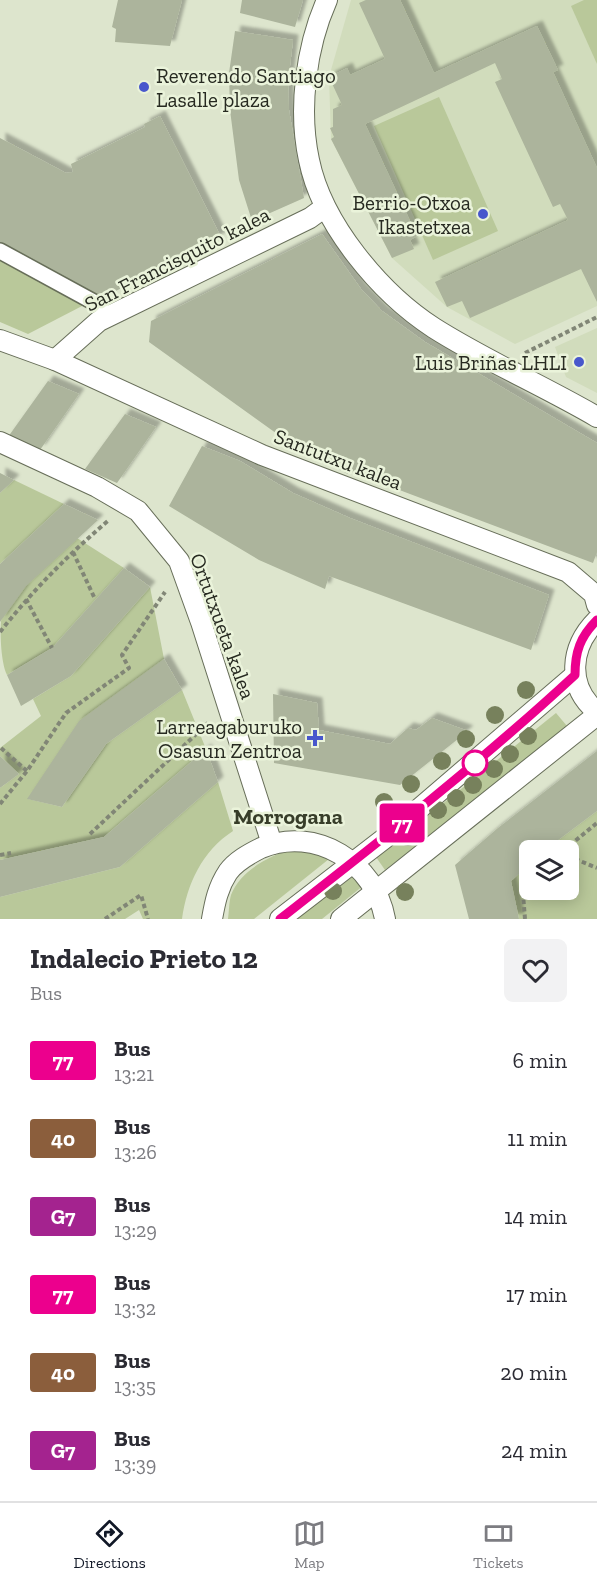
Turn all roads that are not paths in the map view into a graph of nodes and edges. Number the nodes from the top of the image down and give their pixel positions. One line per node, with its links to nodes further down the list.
1 (327, 0): 2 (street)
2 (325, 207): 6 (street, San Francisquito kalea); 7 (street)
3 (0, 250): 4 (street)
4 (101, 306)
5 (0, 340): 6 (street, Santutxu kalea)
6 (55, 360): 9 (street, Santutxu kalea)
7 (597, 417)
8 (0, 442): 13 (street, Ortutxueta kalea)
9 (597, 605)
10 (597, 620): 11 (street)
11 (575, 675): 12 (street); 14 (street)
12 (597, 714): 15 (street)
13 (272, 844): 14 (street); 16 (street)
14 (353, 862): 15 (street); 17 (street)
15 (377, 891): 18 (street); 19 (street)
16 (212, 919)
17 (280, 919)
18 (341, 919)
19 (385, 919)

